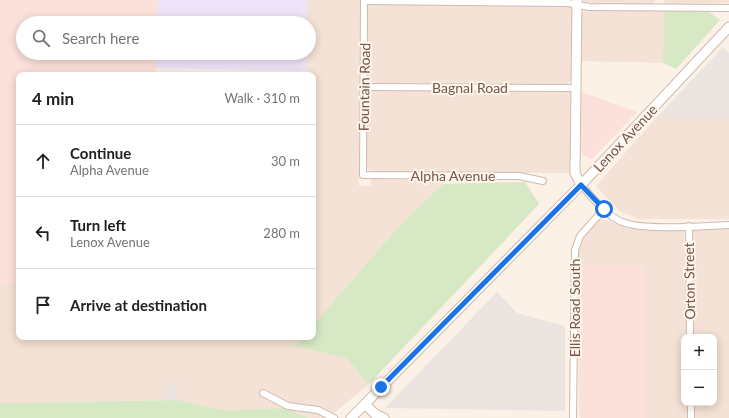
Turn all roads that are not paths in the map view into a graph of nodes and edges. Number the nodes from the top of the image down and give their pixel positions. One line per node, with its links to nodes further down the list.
1 (364, 0): 3 (street); 7 (street, Fountain Road)
2 (660, 0): 4 (street)
3 (577, 2): 4 (street); 8 (main road)
4 (659, 7): 5 (street)
5 (729, 8)
6 (729, 27): 11 (main road, Lenox Avenue)
7 (364, 87): 8 (street, Bagnal Road); 9 (street, Fountain Road)
8 (575, 88): 11 (main road)
9 (363, 175): 10 (street, Alpha Avenue)
10 (543, 181)
11 (581, 185): 12 (street); 17 (main road, Lenox Avenue)
12 (604, 209): 14 (street); 22 (street, Ellis Road South)
13 (729, 225): 14 (street)
14 (688, 226): 15 (street, Orton Street)
15 (690, 334)
16 (263, 393): 19 (street)
17 (365, 404): 20 (main road, Lenox Avenue); 21 (main road)
18 (691, 406): 23 (street)
19 (334, 418)
20 (351, 418)
21 (384, 418)
22 (573, 418)
23 (691, 418)

